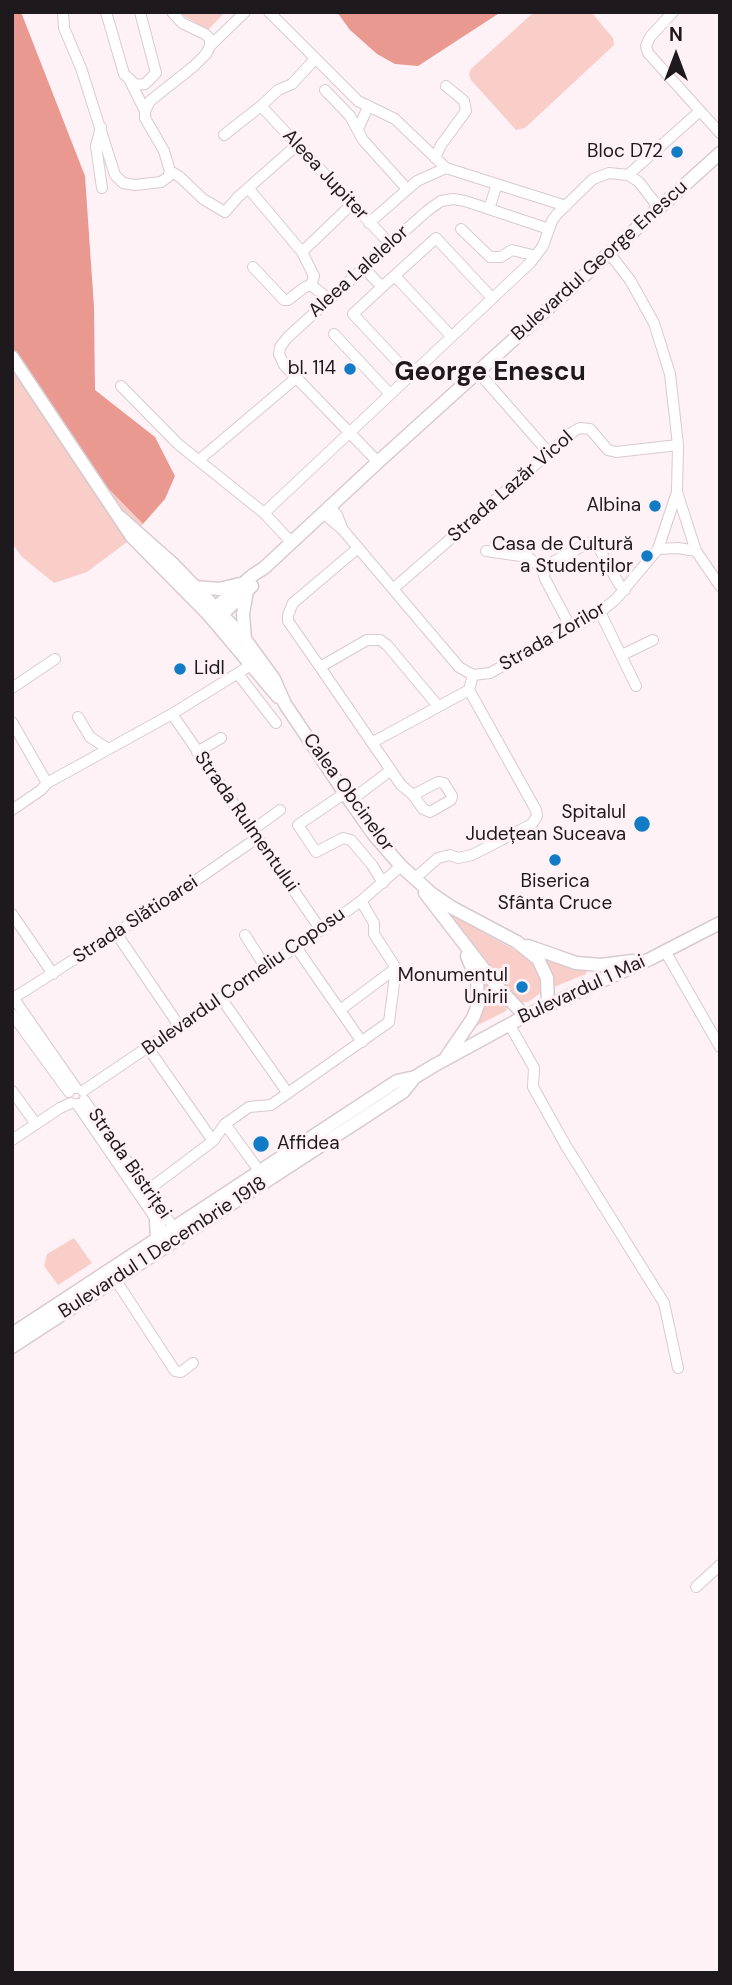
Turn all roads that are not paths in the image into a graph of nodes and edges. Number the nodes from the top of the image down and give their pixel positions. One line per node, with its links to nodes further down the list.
1 (63, 12): 19 (street)
2 (107, 12): 12 (street)
3 (140, 12): 12 (street)
4 (172, 12): 10 (street)
5 (245, 12): 10 (street)
6 (269, 12): 9 (street)
7 (287, 12): 9 (street)
8 (673, 12): 18 (street)
9 (278, 22): 11 (street)
10 (211, 46): 17 (street)
11 (314, 60): 15 (street); 16 (street)
12 (130, 81): 17 (street)
13 (446, 86): 25 (street)
14 (325, 90): 20 (street)
15 (261, 106): 22 (street); 23 (street, Aleea Jupiter)
16 (368, 107): 20 (street); 25 (street)
17 (145, 111): 27 (street)
18 (700, 111): 21 (street); 28 (street)
19 (101, 127): 27 (street); 30 (street)
20 (358, 129): 32 (street)
21 (720, 133)
22 (225, 135)
23 (297, 145): 31 (street); 33 (street, Aleea Jupiter)
24 (719, 154): 35 (main road, Bulevardul George Enescu)
25 (435, 159): 26 (street)
26 (446, 168): 29 (street); 32 (street)
27 (170, 171): 31 (street)
28 (628, 174): 34 (street); 35 (street)
29 (497, 184): 34 (street); 36 (street)
30 (102, 188)
31 (249, 189): 41 (street)
32 (407, 189): 37 (street)
33 (352, 204): 37 (street, Aleea Jupiter); 41 (street)
34 (566, 206): 39 (street)
35 (659, 208): 42 (main road, Bulevardul George Enescu)
36 (489, 209): 39 (street, Aleea Lalelelor); 40 (street, Aleea Lalelelor)
37 (369, 223): 40 (street, Aleea Jupiter)
38 (461, 229): 43 (street)
39 (549, 229): 43 (street)
40 (390, 244): 45 (street, Aleea Lalelelor)
41 (302, 252): 47 (street)
42 (609, 253): 54 (main road, Bulevardul George Enescu); 60 (street, Strada Zorilor)
43 (536, 256): 49 (street)
44 (253, 267): 47 (street)
45 (364, 268): 48 (street); 50 (street, Aleea Lalelelor)
46 (395, 276): 48 (street); 49 (street); 52 (street)
47 (311, 285): 50 (street)
48 (382, 287): 55 (street)
49 (492, 298): 52 (street)
50 (330, 300): 56 (street, Aleea Lalelelor)
51 (334, 334): 58 (street)
52 (451, 337): 55 (street)
53 (12, 357): 67 (main road)
54 (478, 372): 61 (street); 63 (main road, Bulevardul George Enescu)
55 (410, 375): 58 (street)
56 (296, 378): 59 (street, Aleea Lalelelor); 62 (street)
57 (121, 386): 62 (street)
58 (390, 394): 59 (street)
59 (349, 432): 63 (street, Aleea Lalelelor); 66 (street)
60 (678, 445): 61 (street, Strada Lazăr Vicol); 64 (street, Strada Zorilor)
61 (548, 453): 77 (street, Strada Lazăr Vicol)
62 (199, 460): 66 (street)
63 (378, 462): 65 (main road, Bulevardul George Enescu)
64 (677, 492): 70 (street, Strada Zorilor); 72 (street)
65 (326, 510): 68 (main road, Bulevardul George Enescu); 69 (street)
66 (264, 513): 68 (street)
67 (120, 517): 76 (main road); 80 (main road)
68 (291, 542): 74 (main road, Bulevardul George Enescu)
69 (358, 548): 77 (street); 87 (street)
70 (658, 549): 72 (street); 78 (street, Strada Zorilor)
71 (486, 551): 73 (street)
72 (696, 551): 75 (street)
73 (542, 568): 78 (street); 81 (street)
74 (246, 586): 76 (main road); 80 (main road, Bulevardul George Enescu); 82 (main road)
75 (720, 586)
76 (195, 587): 80 (main road)
77 (393, 589): 89 (street)
78 (625, 590): 79 (street, Strada Zorilor)
79 (600, 612): 81 (street, Strada Zorilor); 84 (street)
80 (215, 614): 82 (main road, Calea Obcinelor); 86 (main road, Calea Obcinelor)
81 (571, 628): 89 (street, Strada Zorilor)
82 (245, 639): 93 (main road, Calea Obcinelor)
83 (653, 640): 84 (street)
84 (622, 655): 90 (street)
85 (55, 659): 91 (street)
86 (251, 665): 88 (street); 93 (main road, Calea Obcinelor)
87 (320, 667): 94 (street); 100 (street)
88 (238, 674): 95 (street); 98 (street)
89 (473, 675): 92 (street)
90 (636, 686)
91 (12, 688)
92 (469, 690): 94 (street); 111 (street)
93 (285, 704): 106 (main road, Calea Obcinelor)
94 (438, 705): 100 (street)
95 (172, 714): 101 (street); 102 (street, Strada Rulmentului)
96 (78, 717): 101 (street)
97 (12, 722): 104 (street)
98 (276, 723)
99 (221, 738): 102 (street)
100 (373, 742): 103 (street)
101 (108, 749): 104 (street)
102 (197, 752): 109 (street, Strada Rulmentului)
103 (391, 770): 105 (street); 106 (street)
104 (47, 783): 107 (street)
105 (413, 795): 105 (street)
106 (347, 797): 110 (main road, Calea Obcinelor); 112 (street)
107 (12, 810)
108 (280, 810): 109 (street, Strada Slătioarei)
109 (254, 834): 116 (street, Strada Rulmentului); 117 (street, Strada Slătioarei)
110 (401, 866): 111 (main road, Calea Obcinelor); 112 (street, Bulevardul Corneliu Coposu)
111 (414, 879): 119 (main road, Calea Obcinelor); 120 (main road, Calea Obcinelor)
112 (383, 883): 113 (street, Bulevardul Corneliu Coposu)
113 (361, 901): 116 (street, Bulevardul Corneliu Coposu); 125 (street)
114 (12, 914): 126 (street)
115 (720, 923): 122 (main road, Bulevardul 1 Mai)
116 (321, 930): 121 (street, Bulevardul Corneliu Coposu)
117 (116, 933): 126 (street, Strada Slătioarei); 134 (street)
118 (245, 935): 124 (street)
119 (460, 940): 132 (main road, Calea Obcinelor); 138 (main road)
120 (517, 942): 123 (main road); 129 (main road, Calea Obcinelor)
121 (296, 947): 124 (street, Bulevardul Corneliu Coposu); 130 (street)
122 (665, 951): 123 (main road, Bulevardul 1 Mai); 136 (street)
123 (650, 959): 129 (main road, Bulevardul 1 Mai)
124 (265, 968): 128 (street, Bulevardul Corneliu Coposu)
125 (396, 968): 130 (street); 135 (street)
126 (53, 974): 127 (street, Strada Slătioarei)
127 (13, 997): 142 (street, Strada Bistriței)
128 (221, 998): 134 (street, Bulevardul Corneliu Coposu); 141 (street)
129 (548, 1004): 132 (main road, Bulevardul 1 Mai)
130 (340, 1010): 135 (street)
131 (12, 1014): 142 (street, Strada Bistriței)
132 (524, 1016): 133 (main road, Bulevardul 1 Mai)
133 (509, 1024): 138 (main road, Bulevardul 1 Mai); 155 (street)
134 (180, 1027): 137 (street, Bulevardul Corneliu Coposu)
135 (362, 1042): 141 (street)
136 (720, 1047)
137 (148, 1048): 142 (street, Bulevardul Corneliu Coposu); 146 (street)
138 (446, 1059): 139 (main road, Bulevardul 1 Decembrie 1918)
139 (415, 1077): 147 (main road, Bulevardul 1 Decembrie 1918); 150 (main road, Bulevardul 1 Decembrie 1918)
140 (12, 1090): 143 (street)
141 (287, 1092): 144 (street)
142 (75, 1097): 143 (street, Bulevardul Corneliu Coposu); 148 (street, Strada Bistriței); 149 (street, Strada Bistriței)
143 (36, 1124): 145 (street, Bulevardul Corneliu Coposu)
144 (225, 1124): 146 (street); 147 (street)
145 (12, 1140)
146 (213, 1141): 148 (street)
147 (260, 1172): 150 (main road, Bulevardul 1 Decembrie 1918)
148 (148, 1190): 150 (street, Strada Bistriței)
149 (156, 1220): 150 (main road)
150 (169, 1236): 151 (main road, Bulevardul 1 Decembrie 1918); 152 (main road, Bulevardul 1 Decembrie 1918)
151 (115, 1279): 153 (main road, Bulevardul 1 Decembrie 1918); 154 (street)
152 (12, 1334)
153 (12, 1347)
154 (193, 1363)
155 (678, 1368)
156 (720, 1565): 157 (street)
157 (696, 1587)

